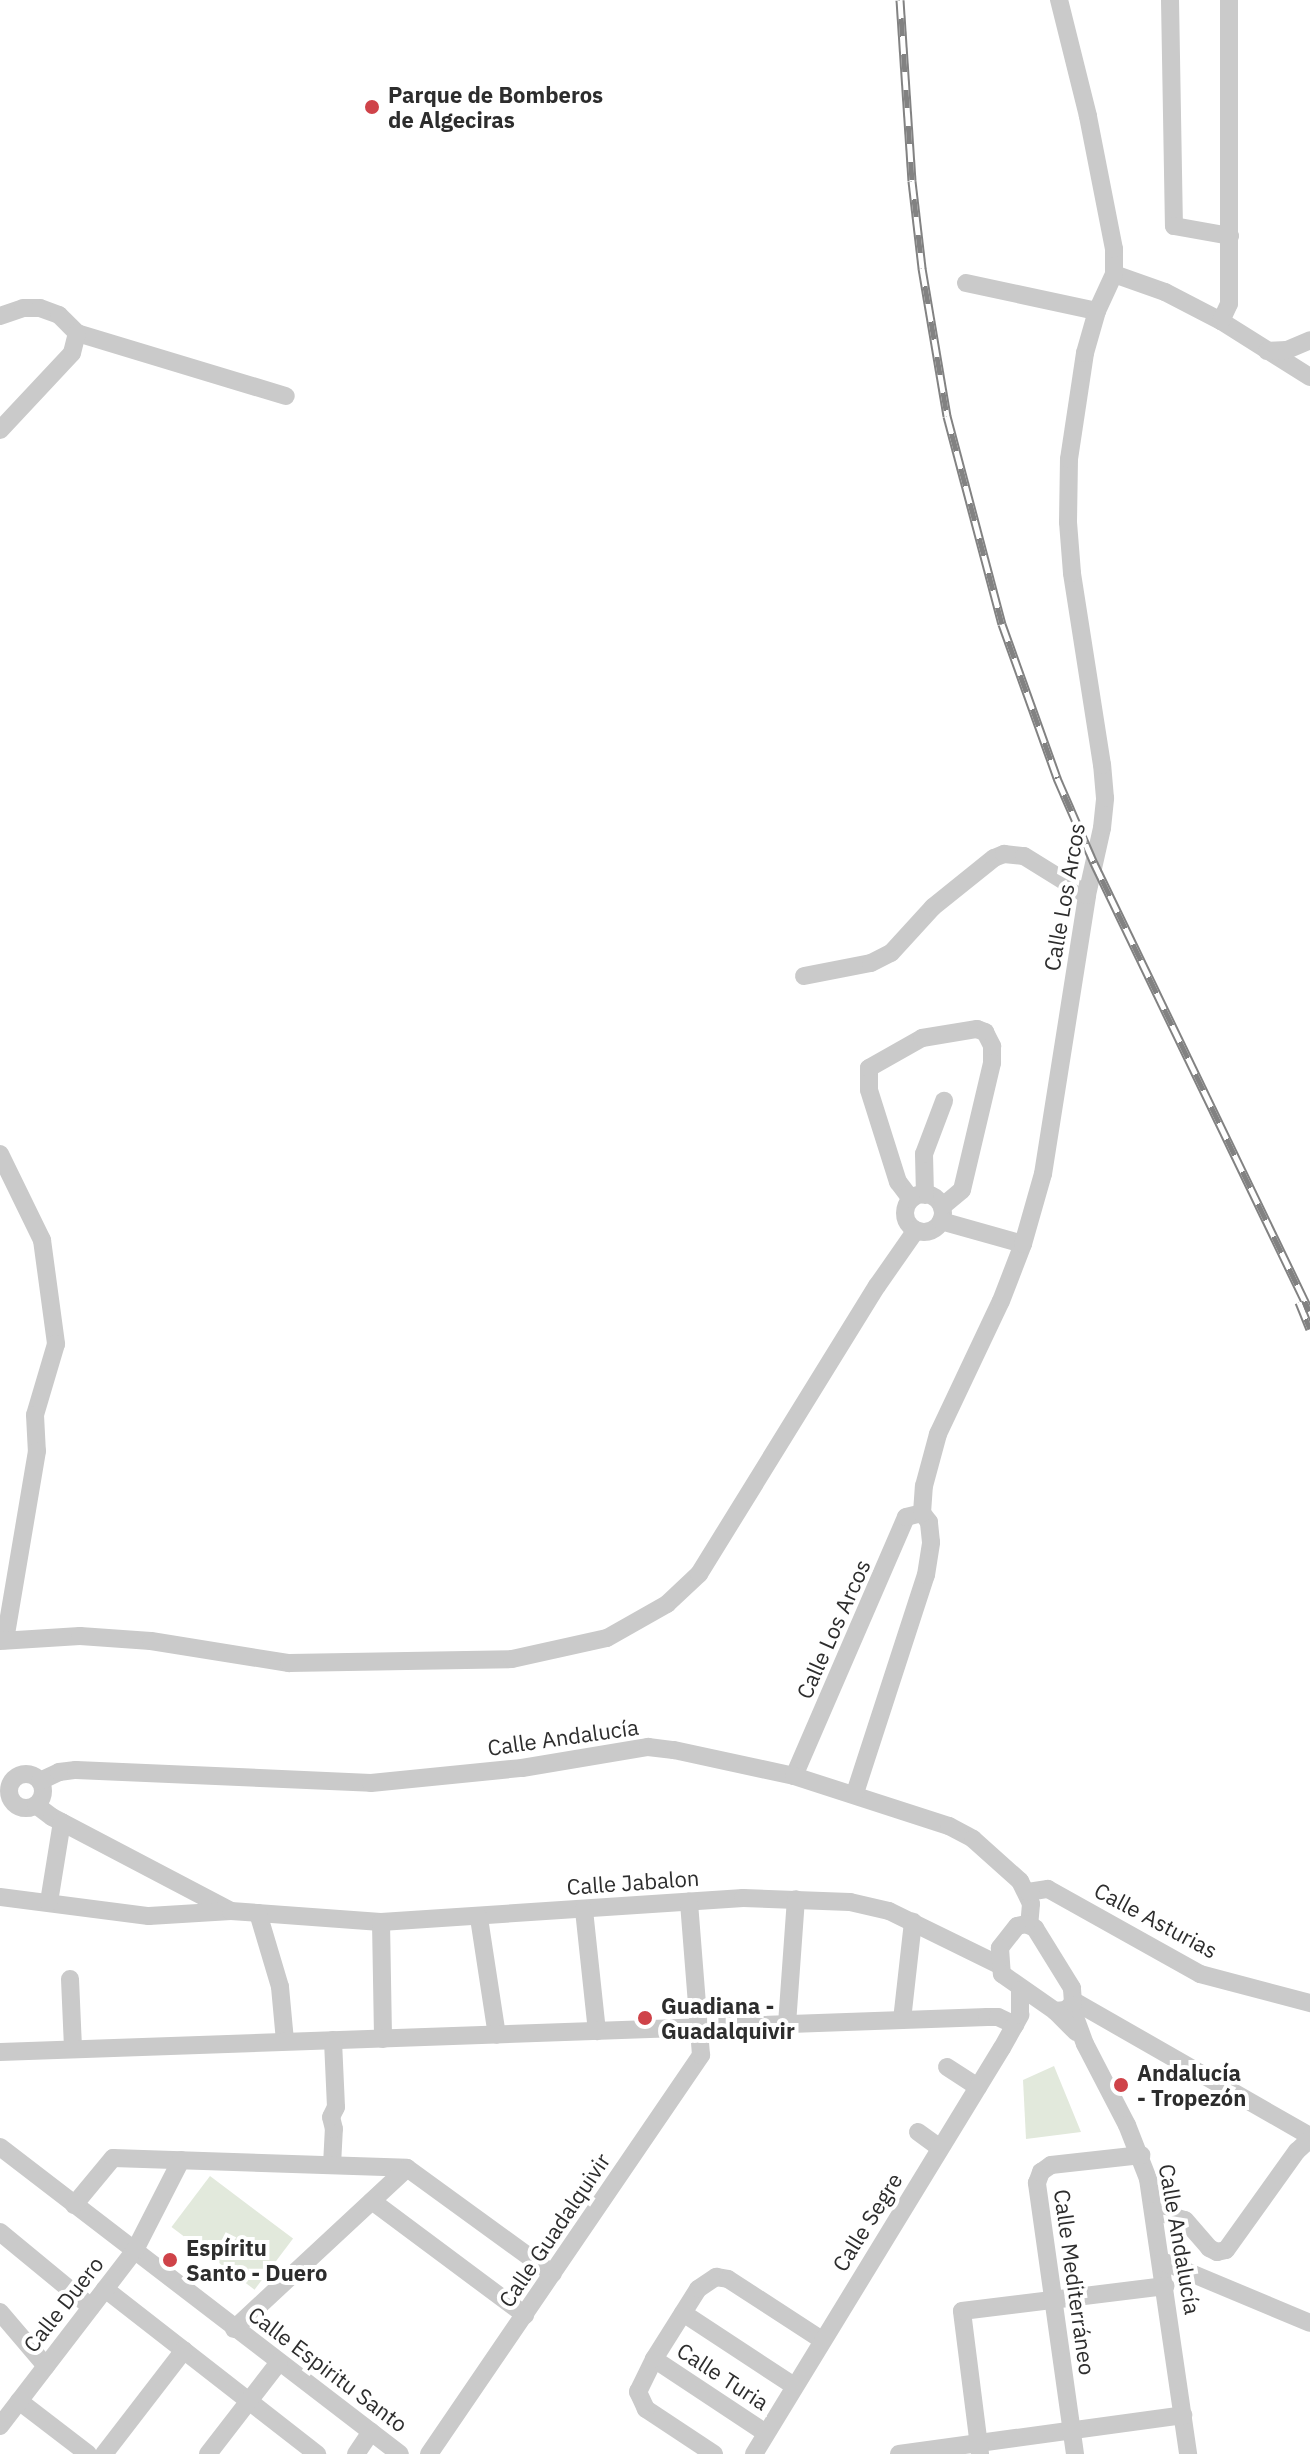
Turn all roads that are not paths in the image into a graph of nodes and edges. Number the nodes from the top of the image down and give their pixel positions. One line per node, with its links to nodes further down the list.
1 (1059, 0): 5 (street)
2 (1170, 0): 4 (street)
3 (1229, 0): 4 (street)
4 (1230, 236): 9 (street)
5 (1114, 274): 7 (street, Calle Los Arcos); 9 (street)
6 (966, 283): 7 (street)
7 (1097, 311): 16 (street, Calle Los Arcos)
8 (0, 316): 10 (street)
9 (1221, 321): 12 (street)
10 (77, 333): 14 (street); 15 (street)
11 (1310, 340): 12 (street)
12 (1267, 351): 13 (street)
13 (1310, 377)
14 (286, 396)
15 (0, 430)
16 (1087, 895): 17 (street); 23 (street, Calle Los Arcos)
17 (804, 976)
18 (944, 1101): 20 (street)
19 (0, 1154): 25 (street)
20 (918, 1197): 21 (street); 21 (street); 22 (street)
21 (942, 1214): 22 (street); 23 (street)
22 (916, 1230): 25 (street)
23 (1023, 1244): 24 (street, Calle Los Arcos)
24 (922, 1513): 26 (street, Calle Los Arcos); 29 (street, Calle Los Arcos)
25 (2, 1640)
26 (794, 1776): 27 (street, Calle Andalucía); 29 (street, Calle Andalucía)
27 (40, 1781): 28 (street); 30 (street)
28 (4, 1793): 30 (street)
29 (855, 1793): 32 (street, Calle Andalucía)
30 (36, 1805): 31 (street)
31 (62, 1822): 35 (street); 38 (street)
32 (1028, 1892): 43 (street); 47 (street, Calle Asturias)
33 (796, 1899): 34 (street, Calle Jabalon); 42 (street, Calle Jabalon); 52 (street)
34 (689, 1901): 37 (street, Calle Jabalon); 53 (street, Calle Guadalquivir)
35 (49, 1902): 36 (street, Calle Jabalon); 38 (street, Calle Jabalon)
36 (4, 1903)
37 (584, 1910): 40 (street, Calle Jabalon); 54 (street)
38 (231, 1911): 39 (street, Calle Jabalon)
39 (258, 1913): 41 (street, Calle Jabalon); 59 (street)
40 (479, 1918): 41 (street, Calle Jabalon); 55 (street)
41 (381, 1922): 56 (street)
42 (913, 1922): 44 (street, Calle Jabalon); 49 (street)
43 (1029, 1925): 44 (street); 48 (street)
44 (999, 1965): 46 (street)
45 (70, 1979): 60 (street)
46 (1020, 1990): 48 (street); 50 (street)
47 (1310, 2003)
48 (1061, 2006): 50 (street); 51 (street); 58 (street, Calle Andalucía)
49 (902, 2020): 50 (street); 52 (street)
50 (1017, 2020): 63 (street, Calle Segre)
51 (1109, 2020): 58 (street); 65 (street)
52 (787, 2024): 53 (street)
53 (698, 2027): 54 (street); 78 (street, Calle Guadalquivir)
54 (597, 2031): 55 (street)
55 (497, 2035): 56 (street)
56 (383, 2039): 57 (street)
57 (333, 2040): 59 (street); 70 (street)
58 (1083, 2040): 68 (street, Calle Andalucía)
59 (285, 2041): 60 (street)
60 (73, 2049): 61 (street)
61 (0, 2052)
62 (947, 2067): 63 (street)
63 (978, 2087): 67 (street, Calle Segre)
64 (918, 2132): 67 (street)
65 (1310, 2138): 74 (street)
66 (0, 2147): 73 (street, Calle Espiritu Santo)
67 (940, 2148): 88 (street, Calle Segre)
68 (1141, 2155): 74 (street, Calle Andalucía); 81 (street, Calle Mediterráneo)
69 (181, 2160): 70 (street); 73 (street); 76 (street, Calle Duero)
70 (332, 2165): 71 (street)
71 (407, 2168): 72 (street); 78 (street)
72 (372, 2201): 85 (street); 87 (street)
73 (74, 2205): 76 (street, Calle Espiritu Santo)
74 (1155, 2211): 77 (street, Calle Andalucía)
75 (0, 2232): 82 (street)
76 (135, 2250): 80 (street, Calle Duero); 87 (street, Calle Espiritu Santo)
77 (1162, 2261): 79 (street, Calle Andalucía); 86 (street)
78 (553, 2274): 85 (street, Calle Guadalquivir)
79 (1165, 2286): 81 (street); 96 (street, Calle Andalucía)
80 (105, 2289): 82 (street, Calle Duero); 89 (street)
81 (1053, 2300): 98 (street, Calle Mediterráneo); 101 (street)
82 (91, 2307): 92 (street, Calle Duero)
83 (0, 2312): 92 (street)
84 (683, 2313): 88 (street); 90 (street); 93 (street)
85 (525, 2315): 108 (street, Calle Guadalquivir)
86 (1310, 2323)
87 (234, 2329): 91 (street, Calle Espiritu Santo)
88 (822, 2340): 93 (street, Calle Segre)
89 (184, 2350): 95 (street); 104 (street)
90 (654, 2359): 100 (street, Calle Turia); 109 (street)
91 (279, 2362): 95 (street); 99 (street, Calle Espiritu Santo)
92 (46, 2366): 94 (street, Calle Duero)
93 (794, 2386): 100 (street, Calle Segre)
94 (19, 2401): 97 (street, Calle Duero); 103 (street)
95 (249, 2401): 102 (street); 105 (street)
96 (1183, 2415): 98 (street); 113 (street, Calle Andalucía)
97 (0, 2426)
98 (1071, 2430): 101 (street); 112 (street, Calle Mediterráneo)
99 (371, 2432): 106 (street); 107 (street, Calle Espiritu Santo)
100 (766, 2433): 110 (street, Calle Segre)
101 (979, 2448): 111 (street)
102 (315, 2453)
103 (88, 2454)
104 (104, 2454)
105 (208, 2454)
106 (356, 2454)
107 (400, 2454)
108 (429, 2454)
109 (714, 2454)
110 (754, 2454)
111 (899, 2454)
112 (1075, 2454)
113 (1188, 2454)

